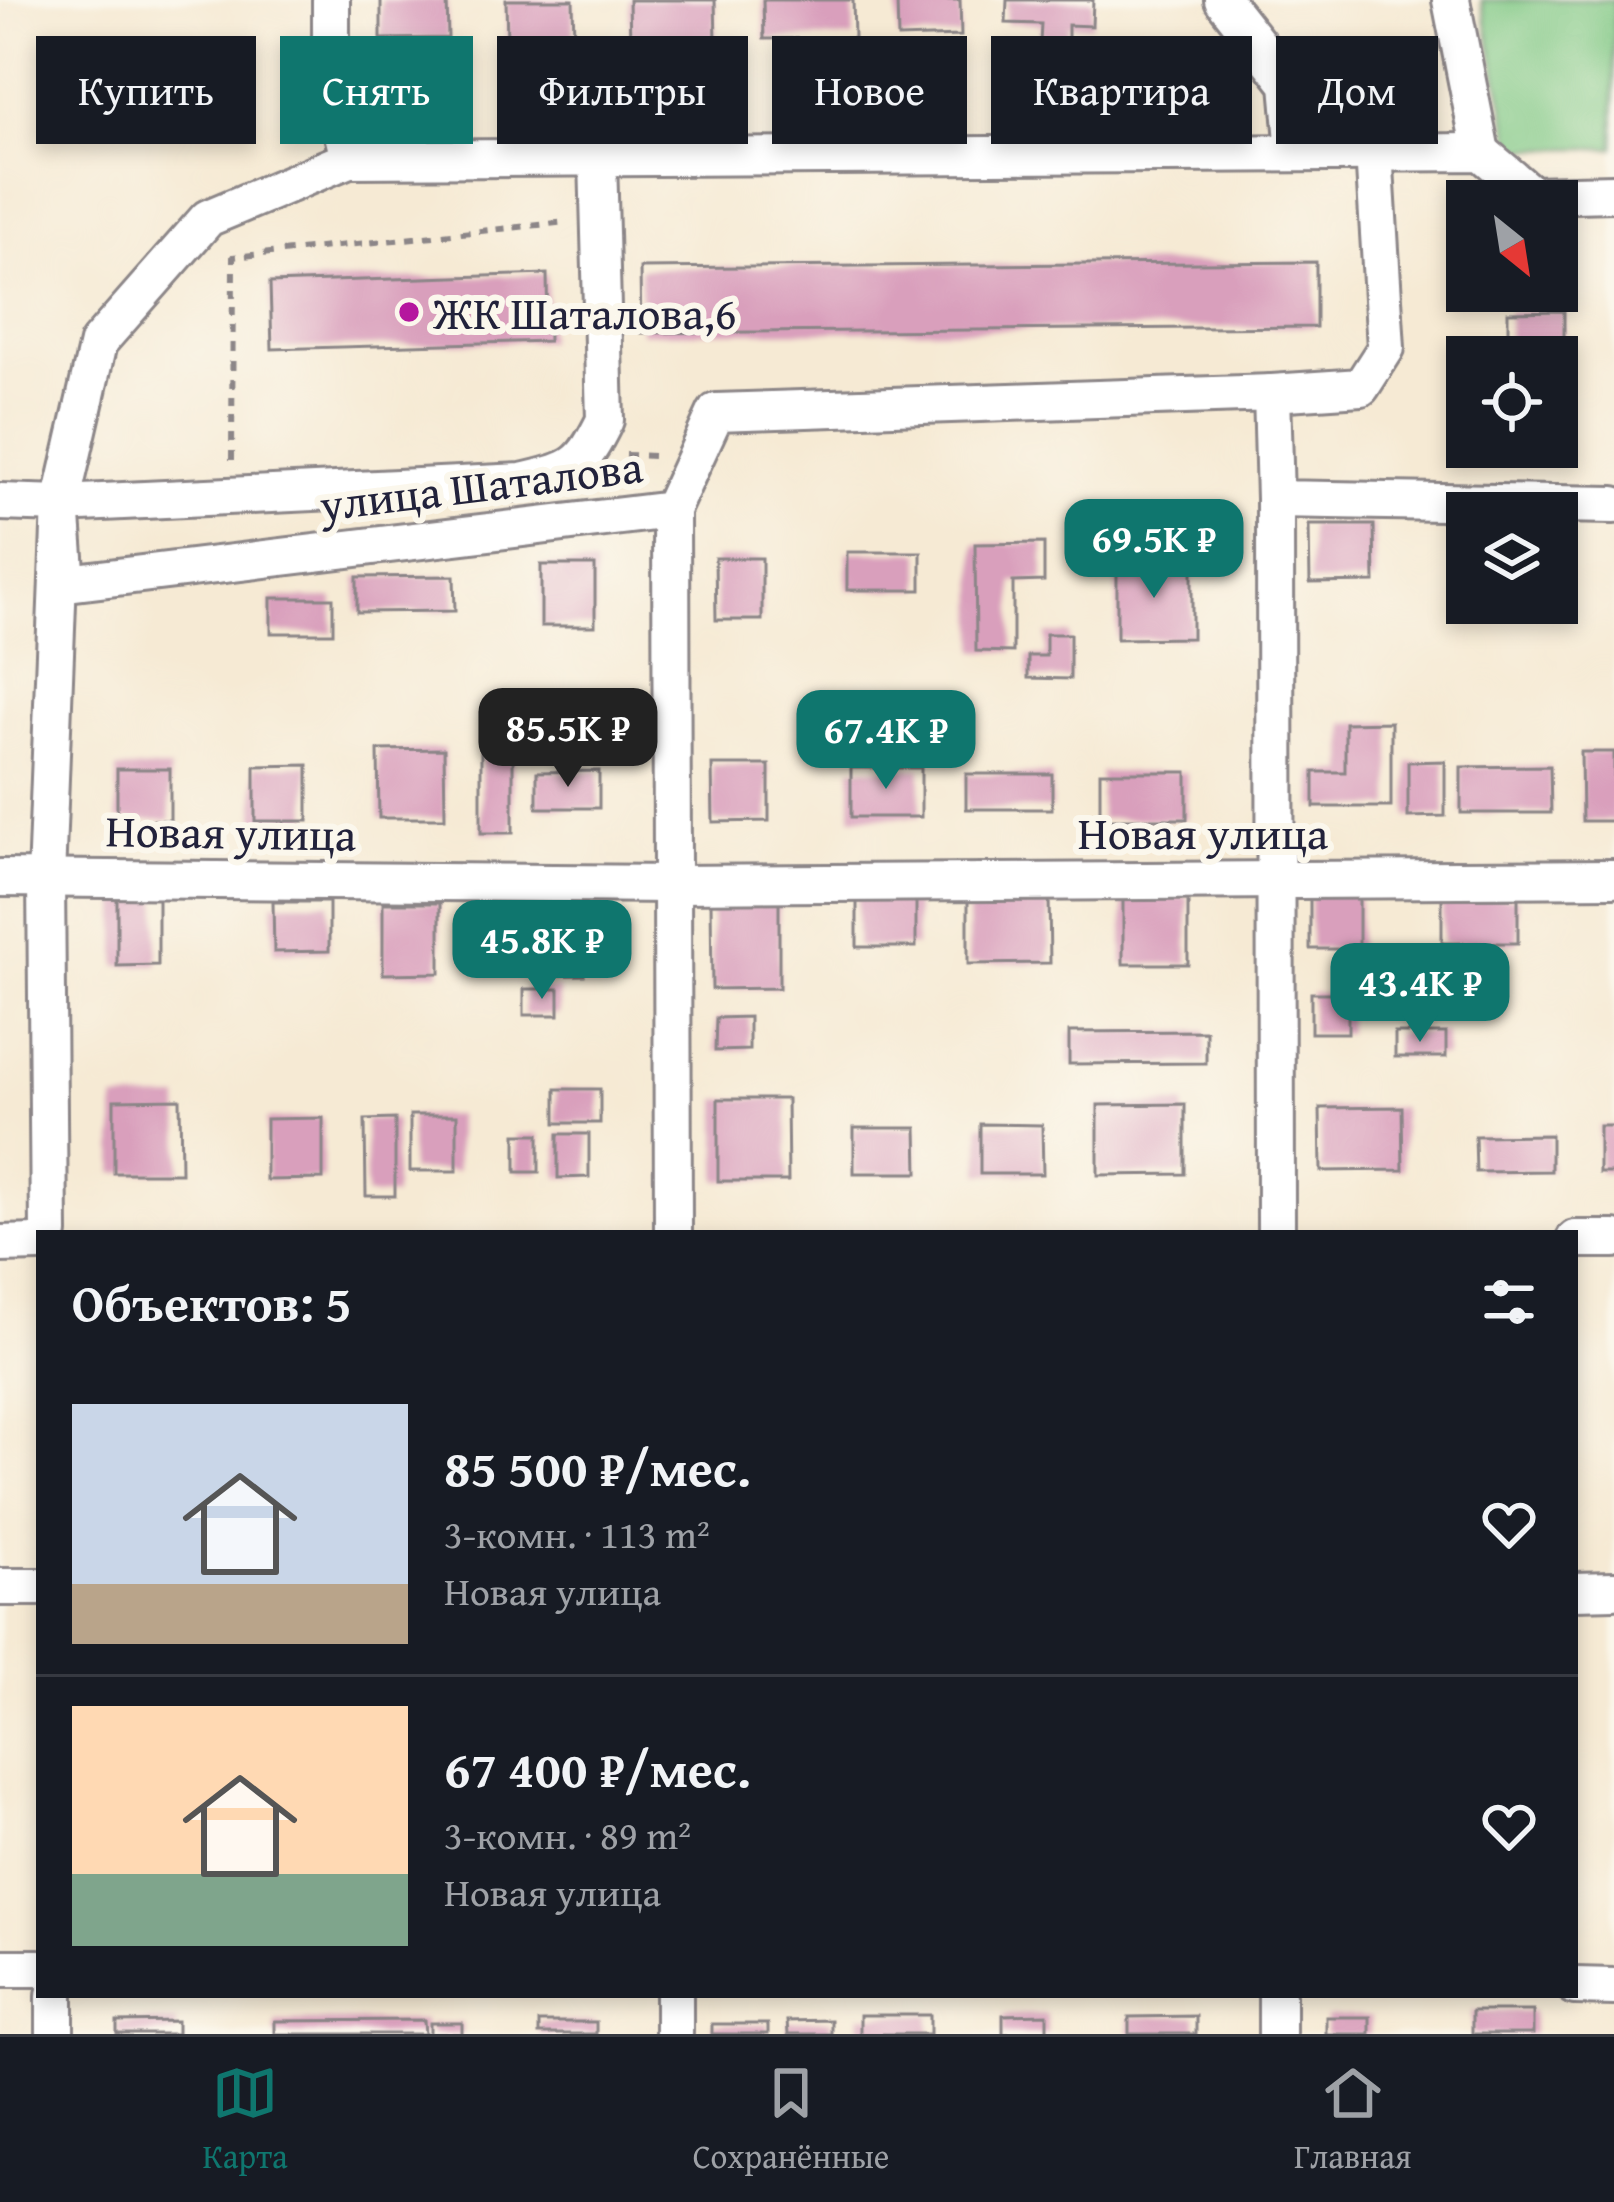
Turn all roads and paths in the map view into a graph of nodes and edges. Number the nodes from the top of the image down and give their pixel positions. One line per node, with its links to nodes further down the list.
1 (331, 0): 8 (street)
2 (1223, 0): 5 (street)
3 (1450, 0): 6 (street)
4 (1374, 151): 5 (street); 6 (street); 11 (street, улица Шаталова)
5 (1295, 152): 7 (street)
6 (1481, 152): 9 (street)
7 (598, 158): 8 (street); 10 (street)
8 (349, 160): 17 (street)
9 (1614, 193)
10 (600, 218): 12 (street); 14 (path)
11 (1272, 393): 13 (street, улица Шаталова); 15 (street)
12 (588, 454): 13 (path); 14 (street)
13 (695, 458): 19 (street, улица Шаталова)
14 (231, 496): 17 (street)
15 (1275, 499): 18 (street); 23 (street)
16 (0, 502): 17 (street)
17 (61, 504): 19 (street, улица Шаталова); 21 (street)
18 (1614, 506)
19 (671, 511): 24 (street)
20 (0, 878): 21 (street, Новая улица)
21 (46, 878): 24 (street, Новая улица); 25 (street)
22 (1614, 878): 23 (street, Новая улица)
23 (1276, 879): 24 (street, Новая улица); 27 (street)
24 (672, 884): 26 (street)
25 (49, 1230)
26 (673, 1230)
27 (1276, 1230)
28 (1578, 1239): 29 (street)
29 (1614, 1239)
30 (36, 1243): 31 (street)
31 (0, 1244)
32 (36, 1586): 33 (street)
33 (0, 1587)
34 (1614, 1590): 35 (street)
35 (1578, 1591)
36 (0, 1968): 37 (street)
37 (36, 1968)
38 (1578, 1986): 39 (street)
39 (1614, 1987)
40 (55, 1998): 43 (street)
41 (674, 1998): 44 (street)
42 (1277, 1998): 45 (street)
43 (55, 2034)
44 (674, 2034)
45 (1277, 2034)

